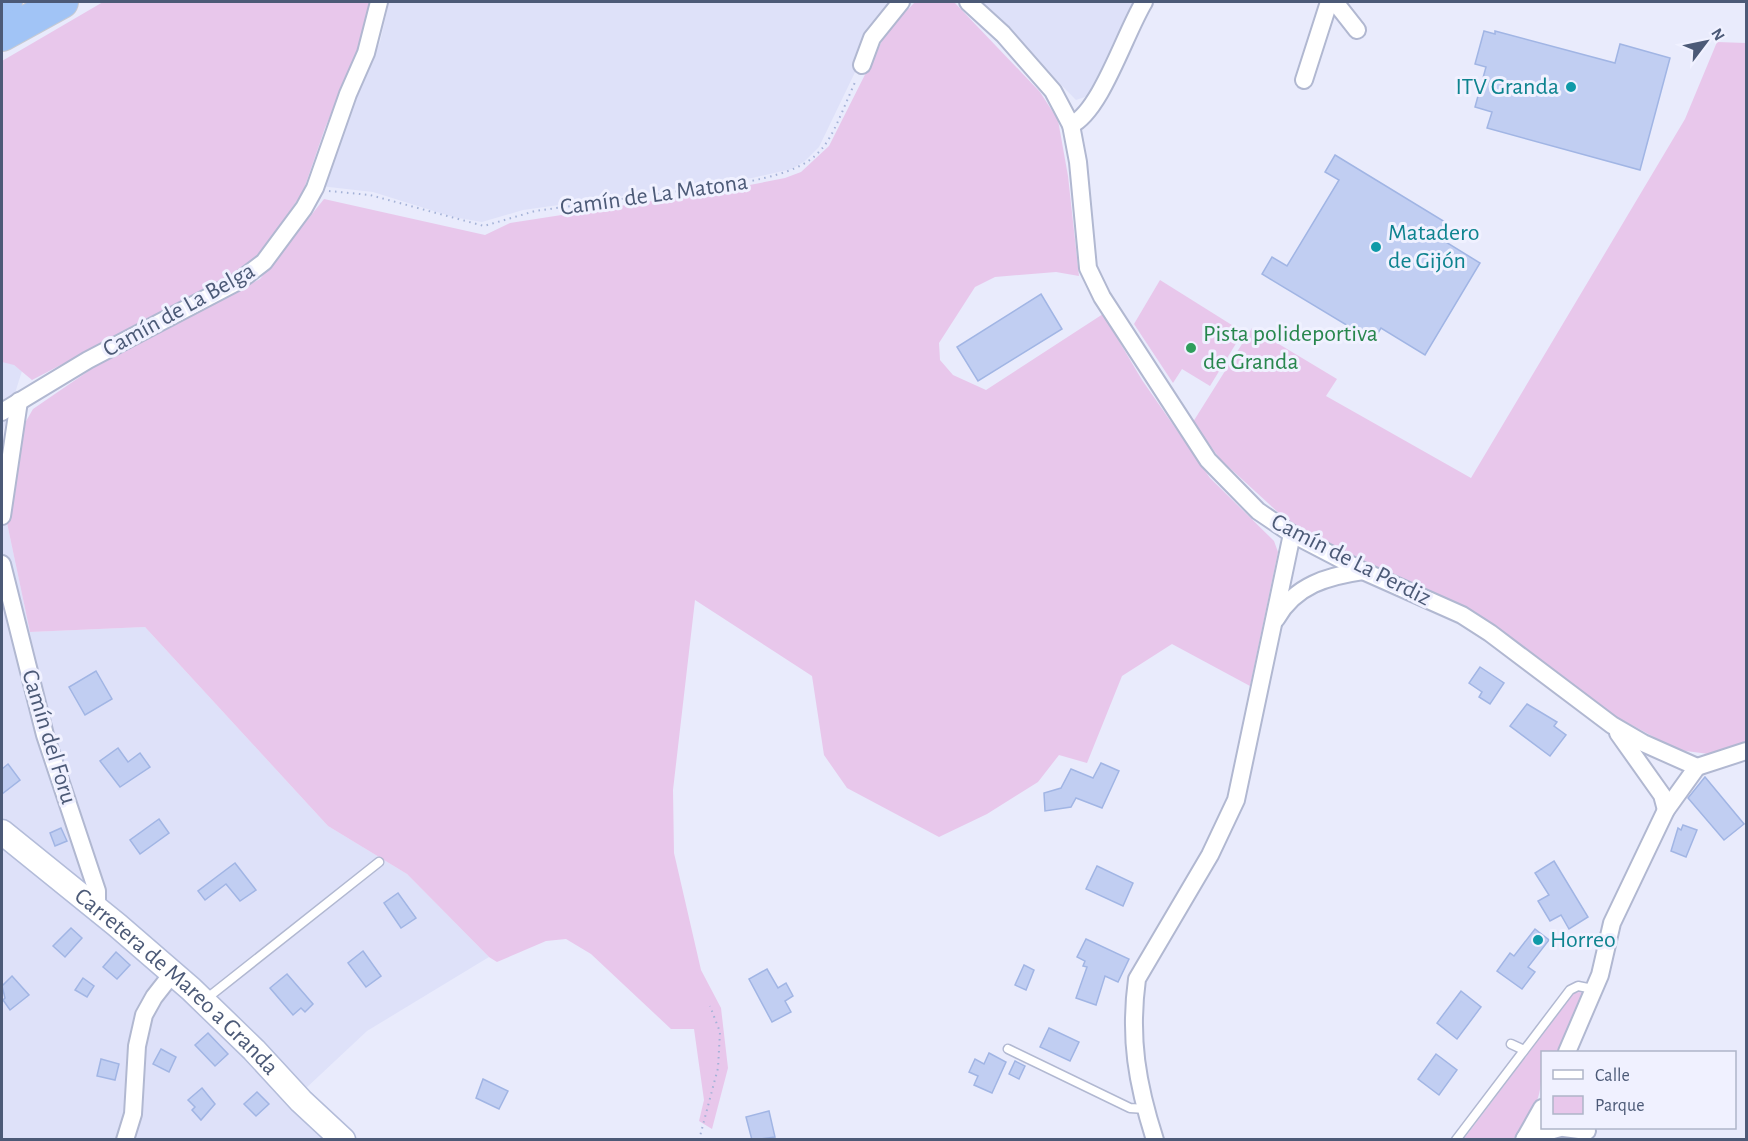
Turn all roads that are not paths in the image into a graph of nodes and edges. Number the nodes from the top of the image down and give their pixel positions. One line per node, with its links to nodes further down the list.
1 (6, 2): 9 (highway)
2 (62, 2): 11 (highway)
3 (379, 2): 15 (street, Camín de La Belga)
4 (901, 2): 12 (street)
5 (968, 2): 14 (street, Camín de La Perdiz)
6 (1144, 2): 14 (street)
7 (1329, 2): 13 (street)
8 (1335, 2): 10 (street)
9 (2, 4)
10 (1357, 30)
11 (2, 35)
12 (862, 65)
13 (1304, 80)
14 (1071, 125): 18 (street, Camín de La Perdiz)
15 (19, 401): 16 (street, Camín de La Belga); 17 (street)
16 (2, 412)
17 (2, 516)
18 (1292, 534): 20 (street, Camín de La Perdiz); 21 (street)
19 (2, 564): 28 (street, Camín del Foru)
20 (1363, 572): 21 (street); 22 (street, Camín de La Perdiz)
21 (1272, 625): 36 (street)
22 (1612, 725): 24 (street, Camín de La Perdiz); 25 (street)
23 (1746, 751): 24 (street)
24 (1696, 767): 25 (street)
25 (1666, 810): 30 (street)
26 (2, 832): 28 (street, Carretera de Mareo a Granda)
27 (379, 862): 31 (lane)
28 (97, 909): 29 (street, Carretera de Mareo a Granda)
29 (172, 974): 31 (street, Carretera de Mareo a Granda); 42 (street)
30 (1593, 989): 34 (lane); 35 (street)
31 (203, 1002): 43 (street, Carretera de Mareo a Granda)
32 (1511, 1044): 34 (lane)
33 (1008, 1049): 36 (lane)
34 (1524, 1050): 45 (lane)
35 (1568, 1051)
36 (1146, 1109): 44 (street)
37 (1541, 1109): 41 (street)
38 (1559, 1129): 41 (street)
39 (1567, 1129): 40 (street)
40 (1589, 1133)
41 (1525, 1139)
42 (125, 1140)
43 (343, 1140)
44 (1155, 1140)
45 (1455, 1140)

